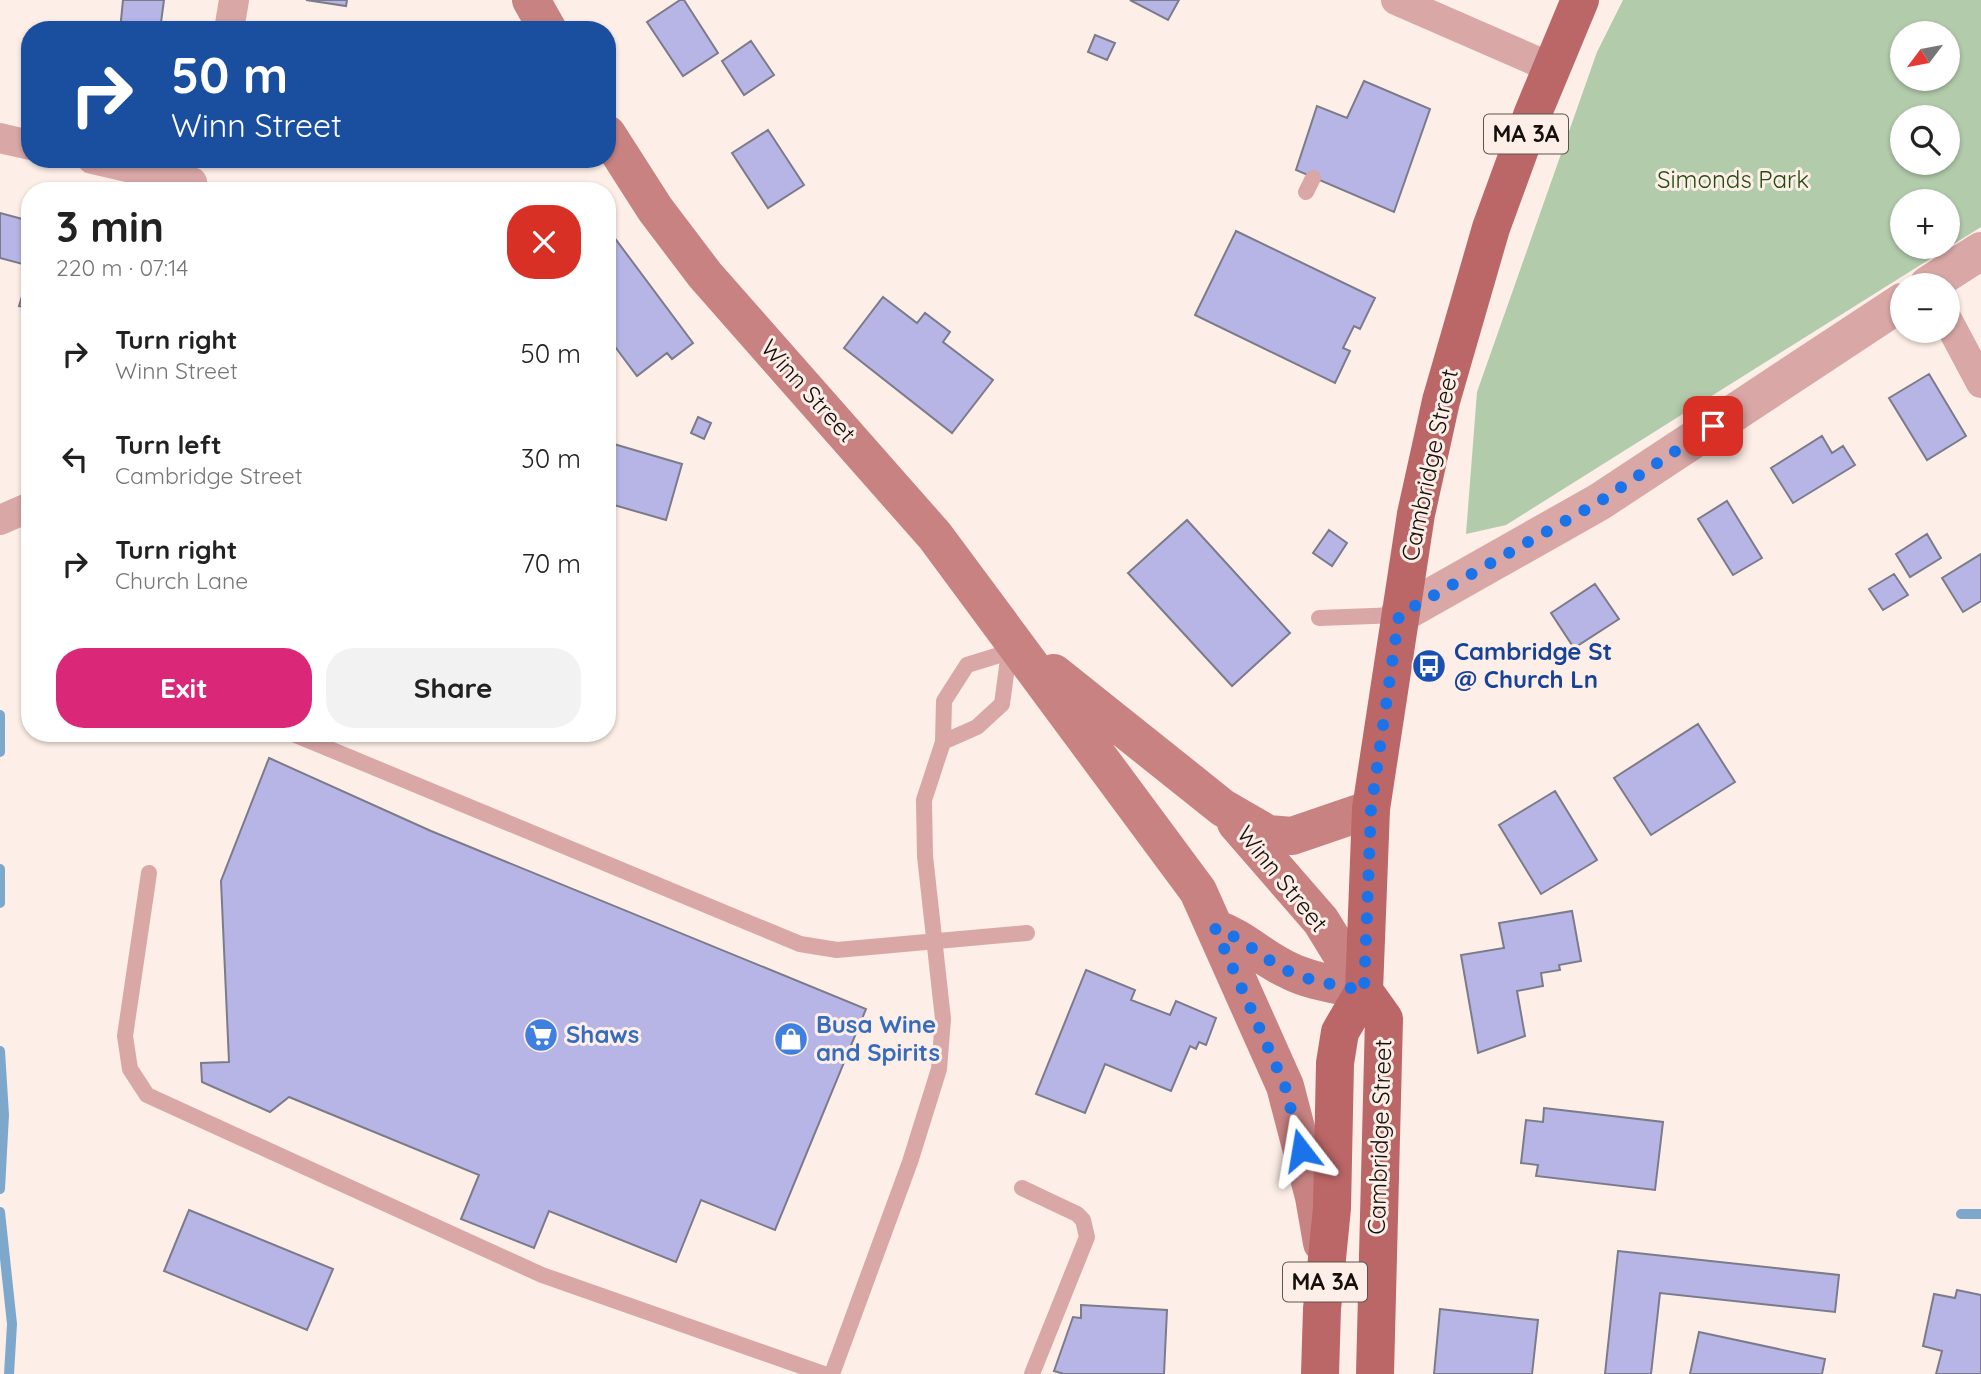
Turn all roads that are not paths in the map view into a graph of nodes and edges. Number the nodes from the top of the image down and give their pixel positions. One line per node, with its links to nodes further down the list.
1 (234, 0): 5 (street)
2 (531, 0): 6 (main road)
3 (1396, 0): 7 (street)
4 (1580, 0): 7 (main road, Cambridge Street / MA 3A)
5 (230, 21)
6 (543, 21)
7 (1552, 68): 18 (main road, Cambridge Street / MA 3A)
8 (0, 138): 9 (street)
9 (21, 143)
10 (616, 148): 20 (main road, Winn Street)
11 (142, 168): 12 (street)
12 (193, 177)
13 (1981, 251): 14 (street)
14 (1947, 273)
15 (1890, 310): 18 (street)
16 (1960, 343): 17 (street)
17 (1981, 383)
18 (1399, 615): 19 (lane); 24 (main road, Cambridge Street / MA 3A)
19 (1320, 618)
20 (1012, 647): 22 (lane); 22 (lane); 23 (main road, Winn Street); 26 (main road, Winn Street)
21 (313, 742): 28 (lane)
22 (943, 742): 28 (lane)
23 (1223, 808): 24 (main road, Winn Street); 29 (main road, Winn Street)
24 (1371, 809): 29 (main road, Cambridge Street / MA 3A)
25 (149, 873): 32 (lane)
26 (1215, 928): 29 (main road); 31 (main road, Winn Street)
27 (1027, 933): 28 (lane)
28 (934, 942): 33 (lane)
29 (1364, 991): 31 (main road, Cambridge Street / MA 3A); 36 (main road, Cambridge Street / MA 3A)
30 (1022, 1188): 34 (lane)
31 (1326, 1273): 35 (main road, Cambridge Street / MA 3A)
32 (824, 1374)
33 (832, 1374)
34 (1032, 1374)
35 (1320, 1374)
36 (1375, 1374)

